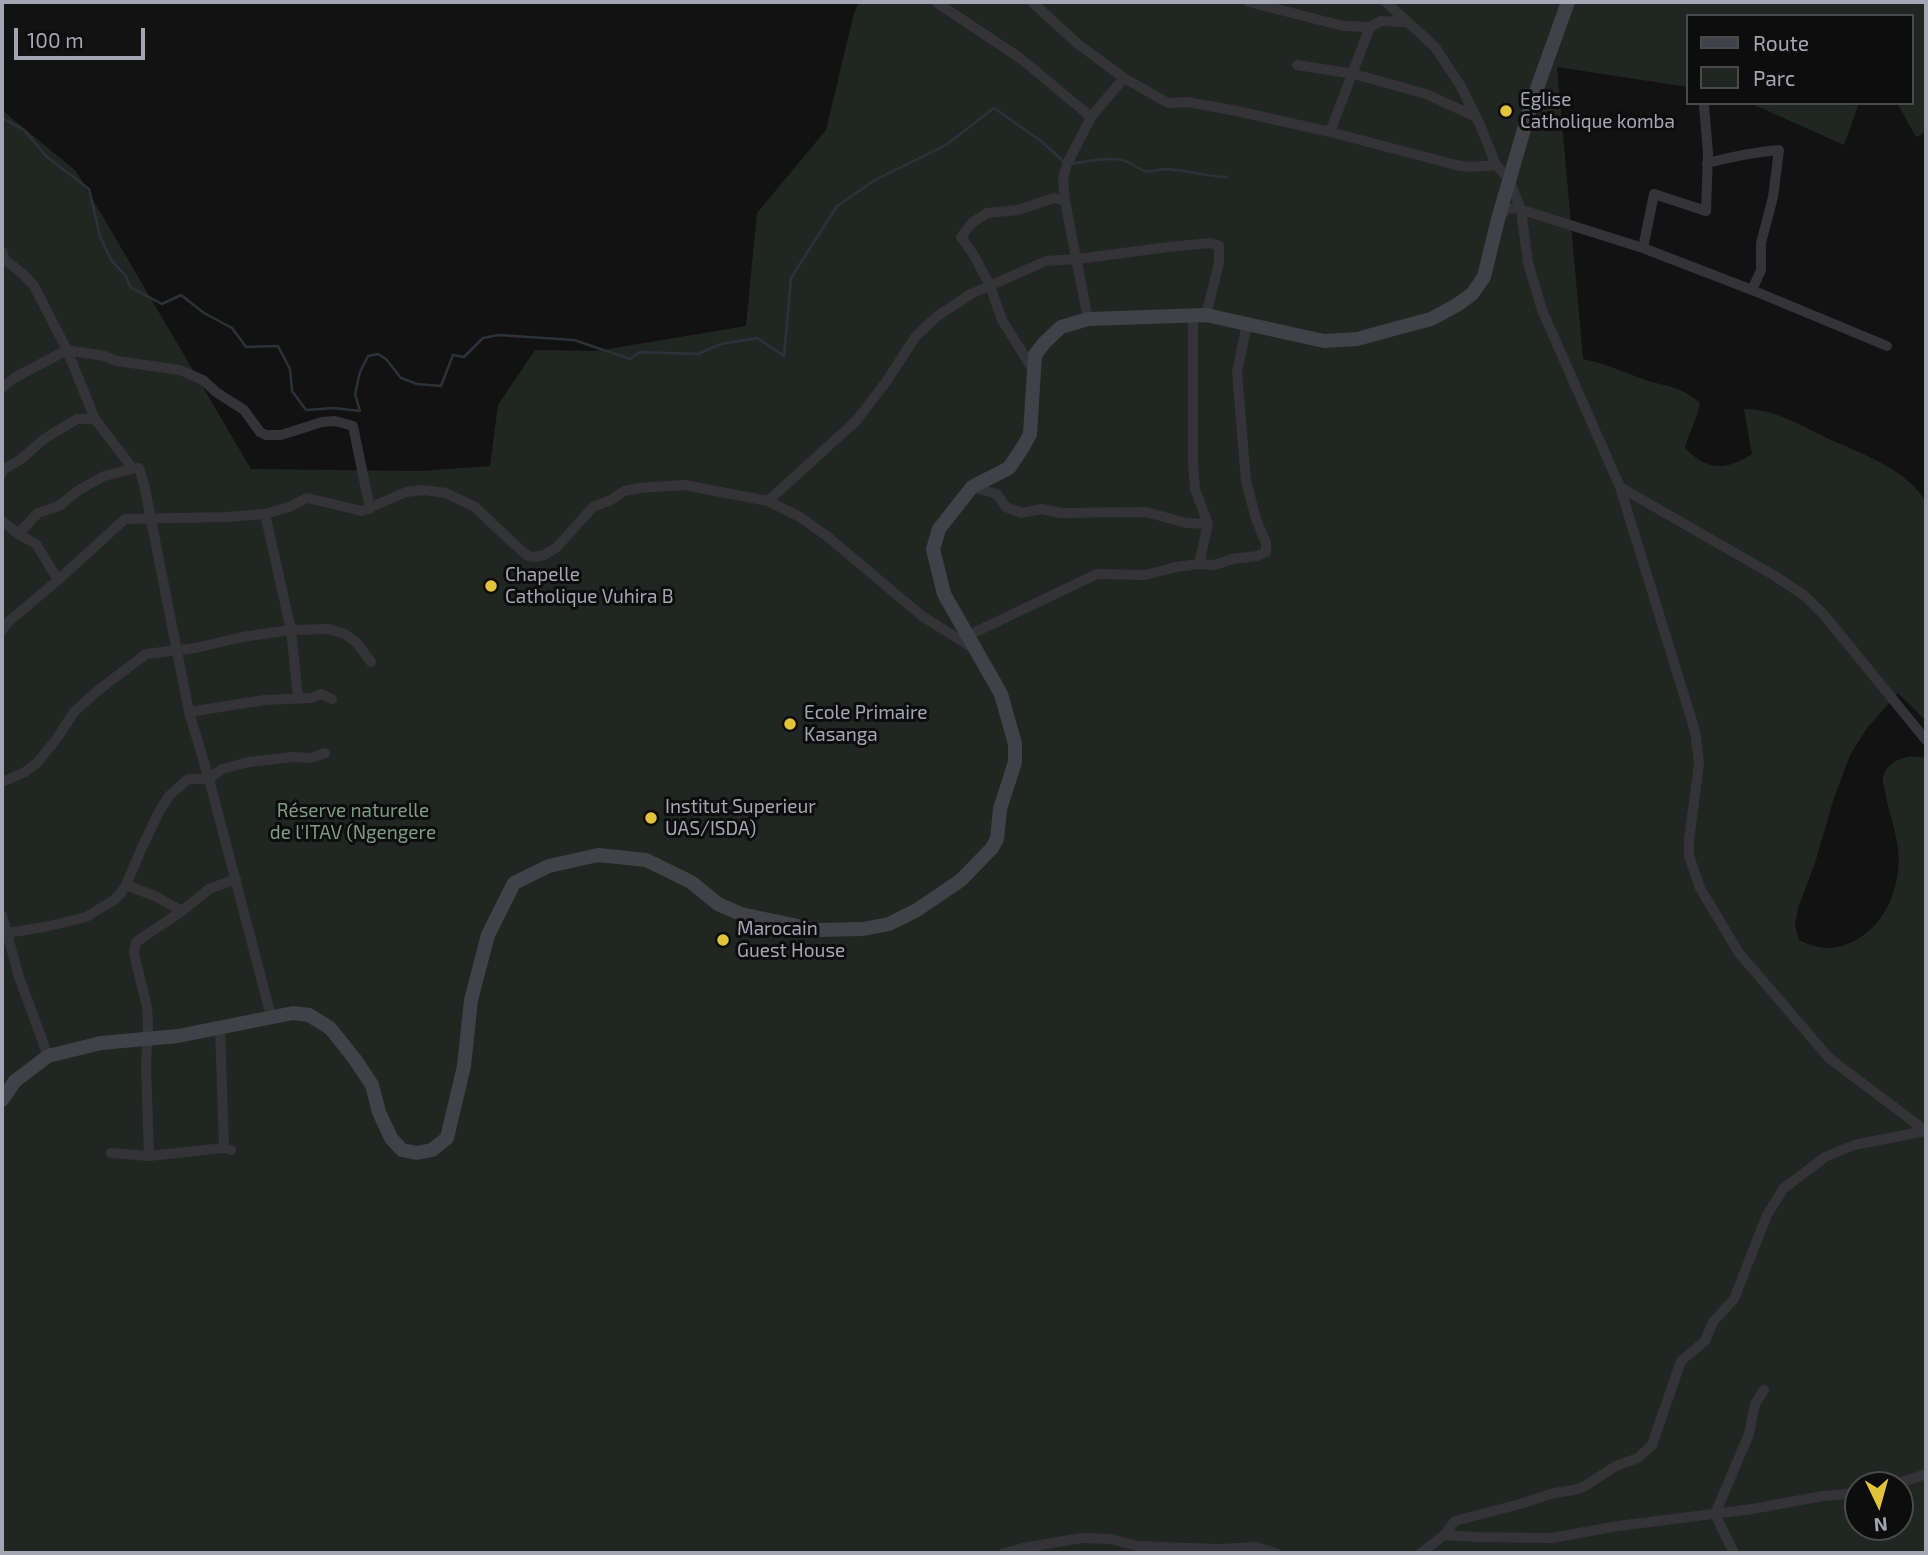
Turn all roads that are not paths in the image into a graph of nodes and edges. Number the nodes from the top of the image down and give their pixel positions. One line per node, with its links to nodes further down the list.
1 (936, 2): 13 (street)
2 (1032, 2): 10 (street)
3 (1249, 2): 7 (street)
4 (1386, 2): 6 (street)
5 (1568, 2): 17 (street)
6 (1406, 22): 7 (street); 12 (street)
7 (1370, 27): 9 (street)
8 (1297, 65): 9 (street)
9 (1354, 74): 12 (street); 14 (street)
10 (1124, 78): 13 (street); 14 (street)
11 (1704, 107): 15 (street)
12 (1474, 116): 16 (street)
13 (1091, 117): 18 (street)
14 (1330, 132): 16 (street)
15 (1707, 163): 21 (street); 25 (street)
16 (1496, 165): 17 (street)
17 (1509, 179): 19 (street); 20 (street)
18 (1065, 201): 23 (street); 24 (street)
19 (1521, 210): 20 (street); 21 (street); 36 (street)
20 (1498, 219): 28 (street)
21 (1643, 248): 25 (street)
22 (2, 251): 30 (street)
23 (1078, 259): 24 (street); 26 (street); 27 (street)
24 (990, 285): 31 (street); 38 (street)
25 (1752, 290): 29 (street)
26 (1200, 316): 27 (street); 28 (street); 43 (street)
27 (1088, 319): 31 (street)
28 (1247, 324): 45 (street)
29 (1887, 346)
30 (67, 350): 32 (street); 33 (street); 39 (street)
31 (1035, 373): 37 (street)
32 (2, 388)
33 (95, 419): 34 (street); 35 (street)
34 (133, 469): 41 (street); 44 (street)
35 (2, 473)
36 (1620, 486): 56 (street); 70 (street)
37 (972, 487): 43 (street); 49 (street)
38 (768, 501): 39 (street); 50 (street)
39 (370, 509): 40 (street)
40 (265, 514): 41 (street); 48 (street)
41 (151, 519): 46 (street); 51 (street)
42 (2, 520): 44 (street)
43 (1208, 524): 45 (street)
44 (18, 534): 46 (street)
45 (1199, 564): 49 (street)
46 (58, 580): 47 (street)
47 (2, 630)
48 (291, 630): 51 (street); 52 (street); 53 (street)
49 (967, 636): 50 (street)
50 (976, 650): 65 (street)
51 (176, 651): 55 (street); 59 (street)
52 (371, 663)
53 (298, 698): 54 (street); 55 (street)
54 (332, 699)
55 (189, 712): 58 (street)
56 (1926, 740)
57 (325, 753): 58 (street)
58 (209, 779): 60 (street); 61 (street)
59 (2, 782)
60 (236, 879): 62 (street); 65 (street)
61 (126, 885): 62 (street); 64 (street)
62 (182, 911): 67 (street)
63 (2, 915): 64 (street)
64 (4, 934): 68 (street)
65 (271, 1016): 66 (street)
66 (220, 1028): 67 (street); 72 (street)
67 (148, 1039): 68 (street); 72 (street)
68 (48, 1056): 69 (street)
69 (2, 1100)
70 (1925, 1131): 76 (street)
71 (111, 1153): 72 (street)
72 (149, 1156)
73 (1764, 1390): 75 (street)
74 (1844, 1494): 75 (street)
75 (1715, 1514): 76 (street); 80 (street)
76 (1444, 1535): 79 (street)
77 (1004, 1553): 78 (street)
78 (1276, 1553)
79 (1421, 1553)
80 (1734, 1553)

